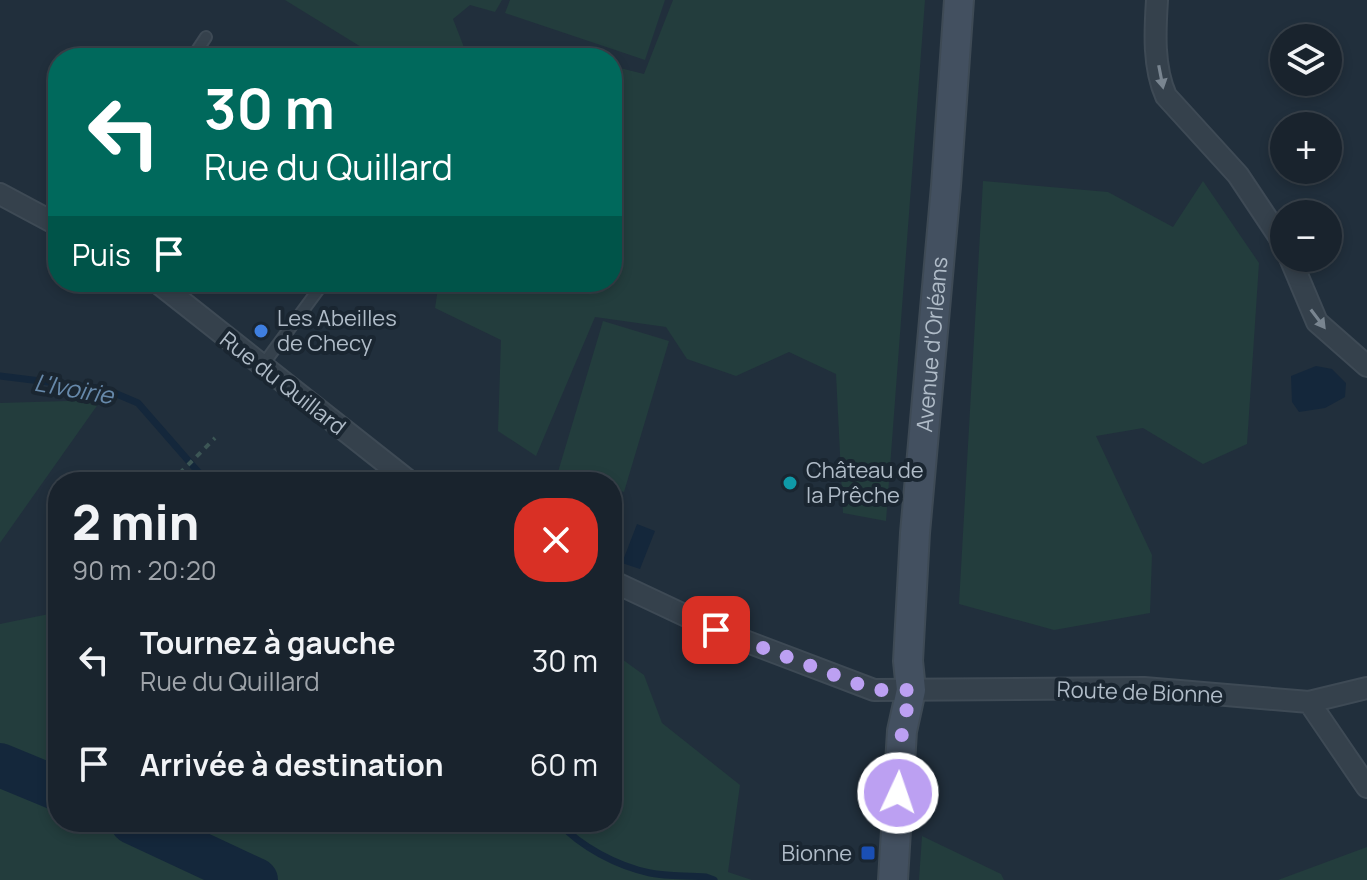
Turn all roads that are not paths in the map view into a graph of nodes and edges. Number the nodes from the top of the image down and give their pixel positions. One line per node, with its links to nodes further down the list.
1 (959, 0): 16 (main road, Avenue d'Orléans)
2 (1157, 0): 7 (street, one-way to 7)
3 (206, 37): 4 (lane)
4 (199, 48)
5 (0, 194): 6 (street)
6 (48, 220)
7 (1270, 223)
8 (1296, 272): 12 (street, one-way to 12)
9 (170, 292): 11 (street, Rue du Quillard)
10 (317, 292): 11 (lane)
11 (262, 366): 13 (street, Rue du Quillard)
12 (1367, 366)
13 (391, 472)
14 (622, 586): 16 (street)
15 (1367, 688): 17 (street, Route de Bionne)
16 (911, 690): 17 (street, Route de Bionne); 19 (main road, Avenue d'Orléans)
17 (1309, 702): 18 (street)
18 (1367, 787)
19 (893, 880)

